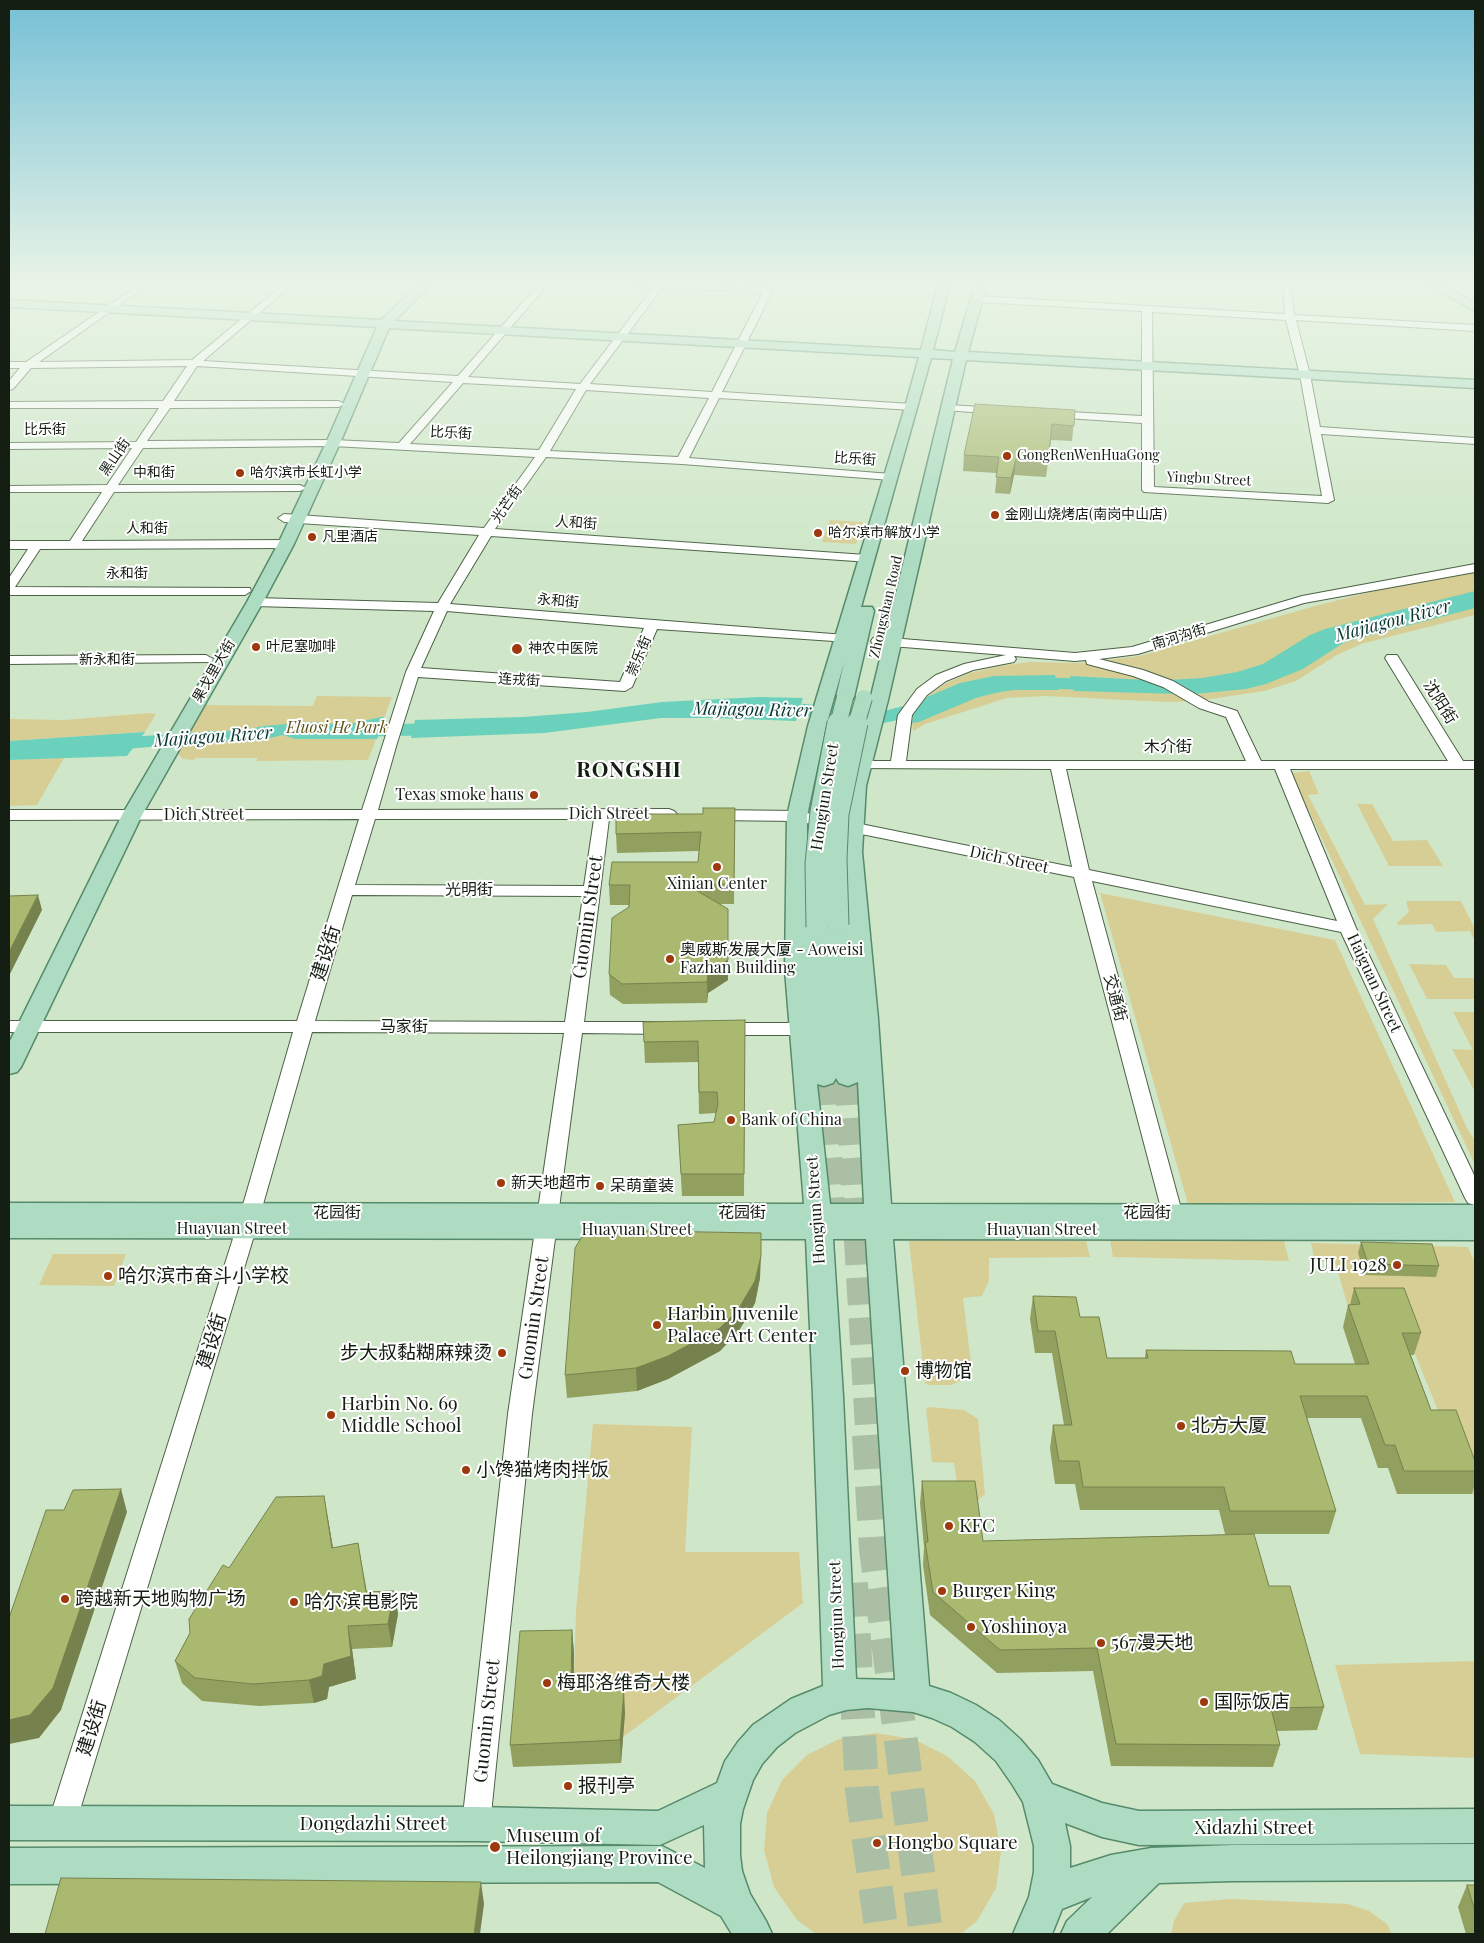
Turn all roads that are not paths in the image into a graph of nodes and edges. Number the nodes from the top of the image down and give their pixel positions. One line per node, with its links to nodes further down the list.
1 (20, 375): 18 (street)
2 (186, 375): 23 (street, 黑山街)
3 (357, 375): 21 (main road, 果戈里大街)
4 (357, 375): 31 (main road, 果戈里大街)
5 (387, 375): 16 (street)
6 (465, 375): 16 (street)
7 (593, 375): 19 (street, 光芒街)
8 (726, 375): 20 (street)
9 (923, 375): 24 (main road)
10 (925, 375): 58 (main road, Zhongshan Road)
11 (951, 375): 48 (main road, Zhongshan Road)
12 (953, 375): 25 (main road)
13 (1148, 375): 28 (street, Yingbu Street)
14 (1299, 375): 15 (main road)
15 (1305, 375): 17 (main road); 29 (street)
16 (461, 379): 19 (street); 33 (street)
17 (1475, 384)
18 (9, 387)
19 (583, 387): 20 (street); 35 (street, 光芒街)
20 (716, 395): 24 (street); 36 (street)
21 (339, 404): 23 (street); 31 (main road, 果戈里大街)
22 (9, 405): 23 (street)
23 (166, 405): 32 (street, 黑山街)
24 (912, 407): 37 (main road)
25 (949, 408): 26 (street); 59 (main road)
26 (1009, 412)
27 (1039, 413): 28 (street)
28 (1148, 420): 29 (street, Yingbu Street)
29 (1315, 430): 30 (street)
30 (1475, 441)
31 (327, 443): 32 (street, 比乐街); 33 (street, 比乐街); 39 (main road, 果戈里大街); 41 (main road, 果戈里大街)
32 (139, 445): 34 (street, 比乐街); 38 (street, 黑山街)
33 (403, 445): 35 (street, 比乐街)
34 (9, 446)
35 (543, 453): 36 (street, 比乐街); 42 (street, 光芒街)
36 (682, 461): 37 (street, 比乐街)
37 (891, 477): 49 (main road)
38 (110, 488): 39 (street, 中和街); 40 (street, 中和街); 47 (street, 黑山街)
39 (300, 488): 41 (main road, 果戈里大街)
40 (9, 489)
41 (291, 519): 42 (street, 人和街); 43 (main road, 果戈里大街); 44 (main road, 果戈里大街)
42 (488, 531): 49 (street, 人和街); 54 (street, 光芒街)
43 (271, 544): 44 (street, 人和街); 47 (street, 人和街); 53 (main road, 果戈里大街)
44 (286, 544): 53 (main road, 果戈里大街)
45 (9, 545): 46 (street, 人和街)
46 (36, 545): 47 (street, 人和街); 51 (street)
47 (73, 545)
48 (900, 548)
49 (866, 558): 57 (main road)
50 (1475, 568): 60 (street, 南河沟街)
51 (9, 587)
52 (9, 591): 53 (street, 永和街)
53 (250, 597): 54 (street, 永和街); 62 (main road, 果戈里大街); 67 (main road, 果戈里大街)
54 (442, 607): 56 (street, 永和街); 64 (street, 光芒街)
55 (882, 622): 59 (main road, Zhongshan Road)
56 (652, 625): 57 (street, 永和街); 65 (street, 崇乐街)
57 (842, 638): 58 (street, 永和街); 66 (main road)
58 (858, 640): 66 (main road, Zhongshan Road)
59 (882, 644): 60 (street, 南河沟街); 66 (main road)
60 (1075, 657): 71 (street); 73 (street)
61 (1392, 658): 75 (street, 沈阳街)
62 (206, 659): 63 (street, 新永和街); 67 (main road, 果戈里大街)
63 (9, 660)
64 (413, 672): 65 (street, 连戎街); 69 (street, 光芒街)
65 (625, 687)
66 (857, 694): 68 (main road, Hongjun Street, bridge); 68 (main road)
67 (186, 706): 80 (main road, 果戈里大街)
68 (845, 728): 70 (main road, Hongjun Street); 83 (main road, Hongjun Street); 89 (main road, Hongjun Street, bridge)
69 (390, 743): 77 (street, 建设街)
70 (861, 765): 71 (street, 木介街); 84 (main road, Hongjun Street)
71 (898, 765): 72 (street, 木介街)
72 (1057, 765): 73 (street, 木介街); 85 (street, 交通街)
73 (1256, 765): 74 (street, 木介街)
74 (1281, 765): 75 (street, 木介街); 88 (street, Haiguan Street)
75 (1458, 765): 76 (street, 木介街)
76 (1475, 765)
77 (368, 814): 78 (street, Dich Street); 80 (street, Dich Street); 86 (street, 建设街)
78 (602, 814): 81 (street, Dich Street); 87 (street, Guomin Street)
79 (9, 815): 80 (street, Dich Street)
80 (125, 815): 91 (main road, 果戈里大街)
81 (680, 815)
82 (700, 815): 83 (street, Dich Street)
83 (798, 816): 84 (street, Dich Street); 90 (main road, Hongjun Street)
84 (853, 828): 85 (street, Dich Street); 106 (main road, Hongjun Street)
85 (1082, 875): 88 (street, Dich Street); 107 (street, 交通街)
86 (345, 890): 87 (street, 光明街); 92 (street, 建设街)
87 (592, 891): 93 (street, Guomin Street)
88 (1348, 928): 100 (street, Haiguan Street)
89 (825, 934): 90 (main road); 98 (main road, Hongjun Street); 99 (main road, Hongjun Street)
90 (796, 970): 96 (main road, Hongjun Street)
91 (14, 1027): 92 (street, 马家街); 97 (main road, 果戈里大街)
92 (304, 1027): 93 (street, 马家街); 103 (street, 建设街)
93 (572, 1028): 94 (street, 马家街); 104 (street, Guomin Street)
94 (681, 1028)
95 (701, 1028): 96 (street)
96 (800, 1029): 105 (main road, Hongjun Street)
97 (9, 1067)
98 (824, 1078)
99 (848, 1078)
100 (1475, 1198)
101 (9, 1212): 103 (main road)
102 (1475, 1214): 107 (main road, 花园街)
103 (249, 1221): 104 (main road, Huayuan Street); 108 (main road, Huayuan Street); 115 (street, 建设街)
104 (548, 1221): 105 (main road, Huayuan Street); 116 (street, Guomin Street)
105 (818, 1222): 106 (main road, Huayuan Street); 110 (main road, Hongjun Street)
106 (878, 1222): 107 (main road, Huayuan Street); 111 (main road, Hongjun Street)
107 (1174, 1222): 109 (main road, Huayuan Street)
108 (9, 1229)
109 (1475, 1231)
110 (840, 1697): 111 (main road); 112 (main road)
111 (913, 1697): 113 (main road)
112 (729, 1795): 116 (main road, Dongdazhi Street); 122 (main road)
113 (1039, 1796): 117 (main road, Xidazhi Street); 121 (main road)
114 (9, 1823): 115 (main road, Dongdazhi Street)
115 (62, 1823): 116 (main road, Dongdazhi Street)
116 (476, 1824)
117 (1475, 1826)
118 (1475, 1862): 120 (main road, Xidazhi Street)
119 (9, 1866): 122 (main road)
120 (1151, 1866): 121 (main road, Xidazhi Street); 125 (main road)
121 (1048, 1898): 124 (main road)
122 (734, 1903): 123 (main road)
123 (753, 1934)
124 (1032, 1934)
125 (1080, 1934)

